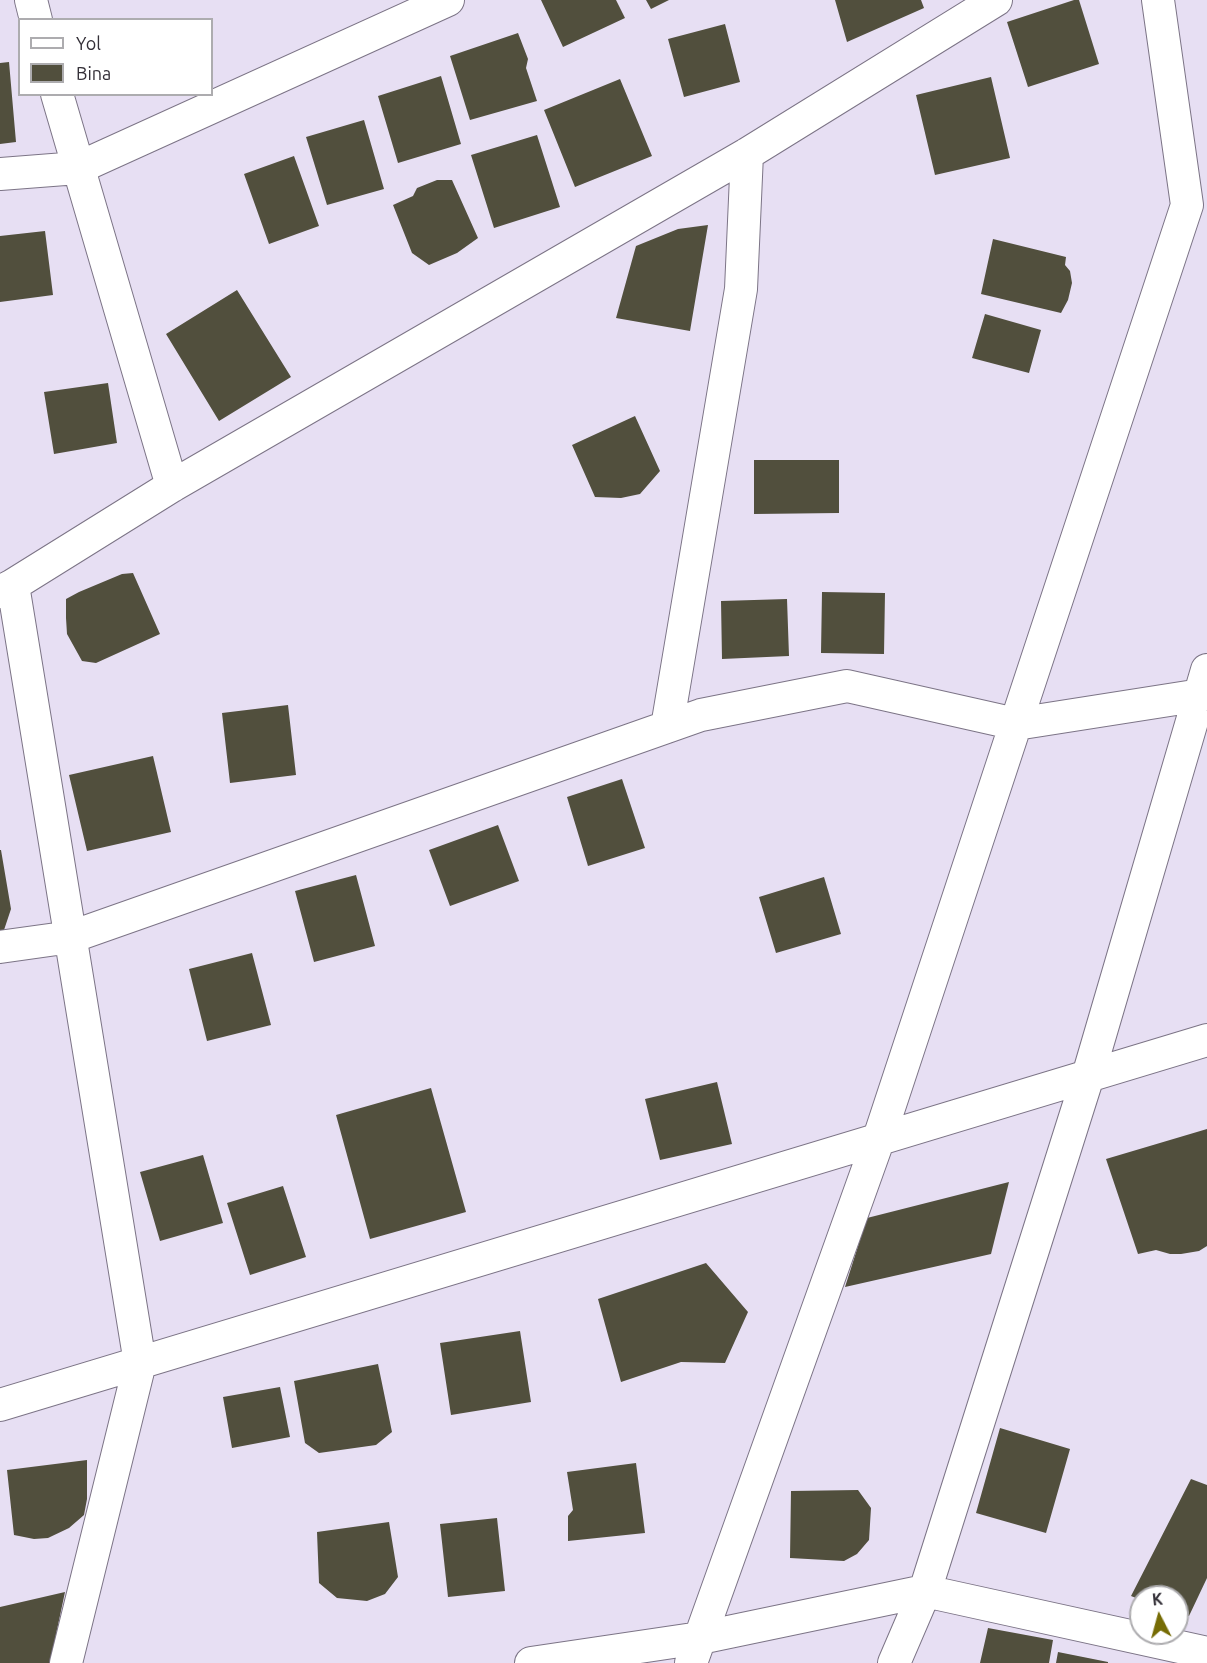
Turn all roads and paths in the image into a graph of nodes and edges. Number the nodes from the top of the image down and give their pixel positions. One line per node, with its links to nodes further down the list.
1 (31, 0): 5 (street)
2 (448, 0): 9 (street)
3 (996, 0): 7 (street)
4 (1158, 0): 8 (street)
5 (36, 18)
6 (58, 96): 9 (street)
7 (747, 153): 11 (street); 15 (street)
8 (1194, 163): 14 (street)
9 (78, 168): 10 (street); 11 (street)
10 (0, 174)
11 (172, 486): 12 (street)
12 (7, 588): 16 (street)
13 (1205, 686): 14 (street); 19 (street)
14 (1016, 724): 15 (street); 20 (street)
15 (667, 727): 16 (street)
16 (71, 937): 17 (street); 21 (street)
17 (0, 947)
18 (1207, 1040): 19 (street)
19 (1088, 1076): 20 (street); 23 (street)
20 (879, 1138): 21 (street); 24 (street)
21 (140, 1363): 22 (street); 26 (street)
22 (0, 1405)
23 (925, 1591): 24 (street); 25 (street); 28 (street)
24 (695, 1651): 27 (street)
25 (1207, 1653)
26 (66, 1663)
27 (531, 1663)
28 (894, 1663)

